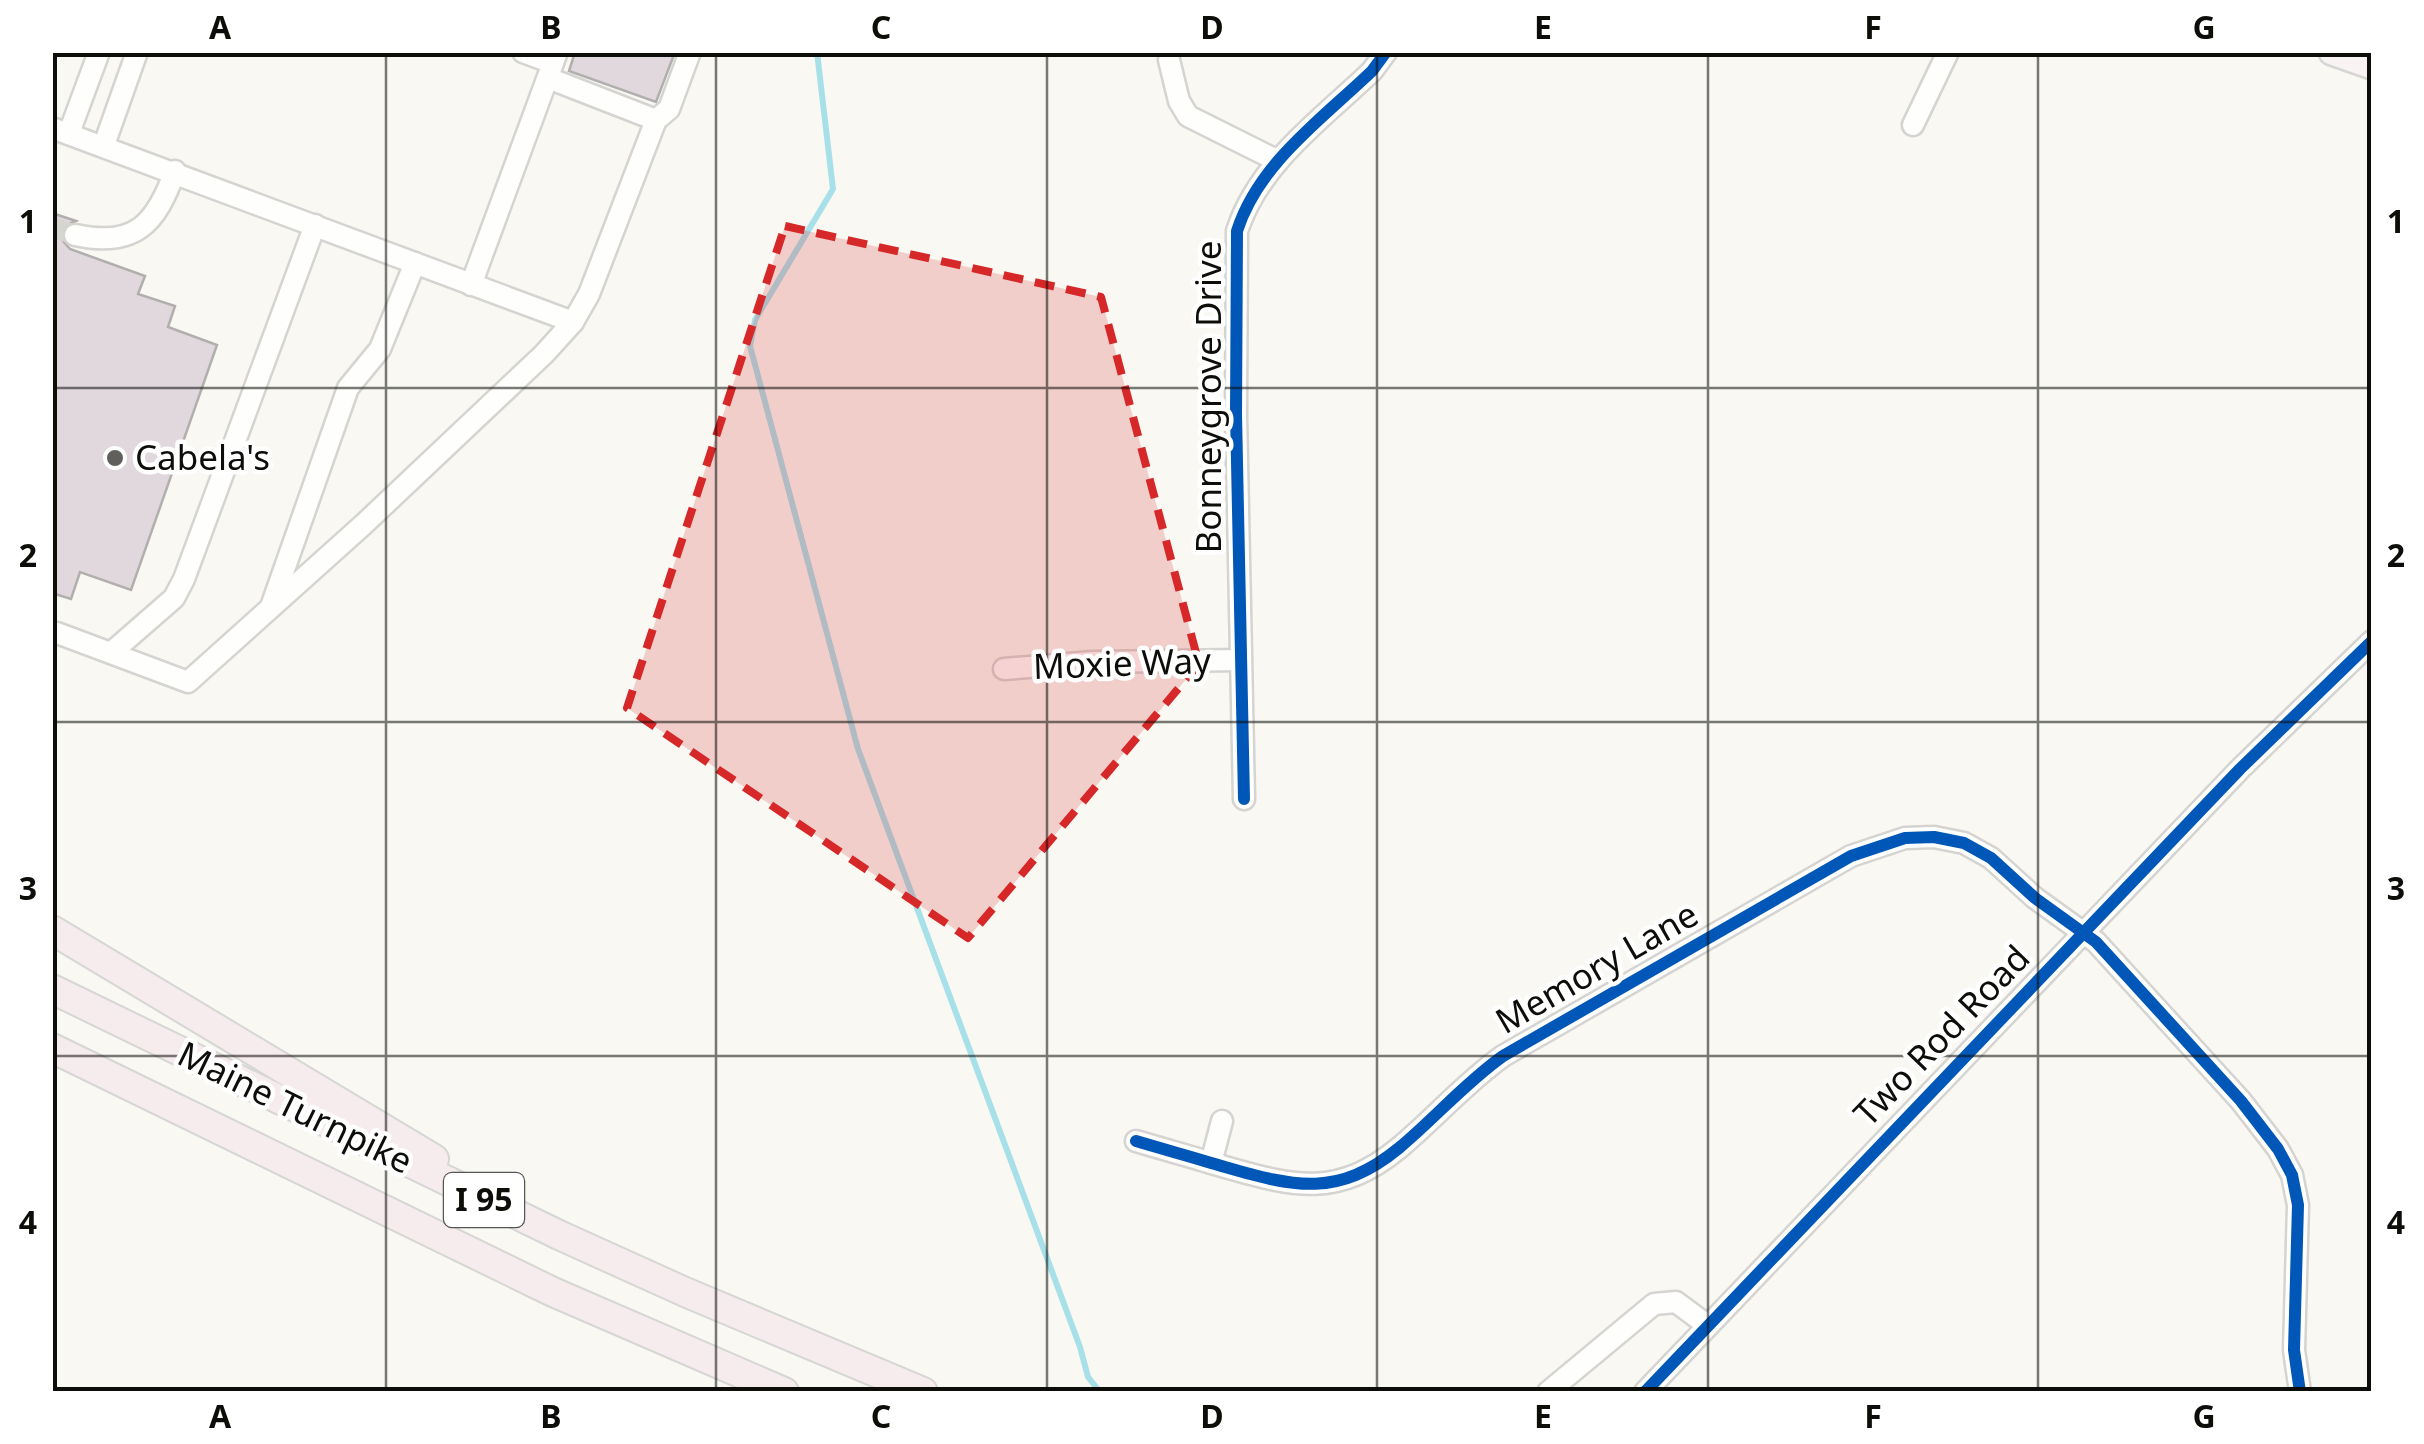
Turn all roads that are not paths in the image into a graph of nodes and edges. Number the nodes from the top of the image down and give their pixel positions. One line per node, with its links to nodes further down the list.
1 (99, 52): 13 (street)
2 (136, 52): 14 (street)
3 (523, 52): 9 (street)
4 (690, 52): 11 (street)
5 (1386, 52): 15 (street, Bonneygrove Drive)
6 (1948, 52): 12 (street)
7 (2332, 52): 10 (main road)
8 (1169, 60): 15 (street)
9 (552, 65): 11 (street); 20 (street)
10 (2372, 66)
11 (656, 120): 21 (street)
12 (1913, 125)
13 (61, 130): 14 (street)
14 (104, 145): 16 (street)
15 (1278, 161): 26 (street, Bonneygrove Drive)
16 (174, 172): 17 (street); 18 (street)
17 (315, 225): 19 (street); 25 (street)
18 (75, 235)
19 (415, 263): 20 (street); 22 (street)
20 (471, 285): 21 (street)
21 (573, 322): 22 (street)
22 (270, 609): 25 (street)
23 (58, 633): 25 (street)
24 (2372, 641): 30 (street, Two Rod Road)
25 (112, 652)
26 (1241, 660): 27 (street, Moxie Way); 28 (street, Bonneygrove Drive)
27 (1004, 669)
28 (1244, 799)
29 (52, 930): 38 (highway)
30 (2083, 933): 37 (street, Memory Lane); 39 (street, Two Rod Road); 44 (street, Memory Lane)
31 (52, 989): 38 (highway, Maine Turnpike / I 95)
32 (52, 1048): 34 (highway, Maine Turnpike / I 95)
33 (52, 1068): 34 (highway)
34 (99, 1071): 40 (highway, Maine Turnpike / I 95)
35 (1222, 1120): 37 (street)
36 (1136, 1141): 37 (street, Memory Lane)
37 (1211, 1162)
38 (559, 1235): 41 (highway, Maine Turnpike / I 95)
39 (1707, 1324): 42 (street); 43 (street, Two Rod Road)
40 (784, 1392)
41 (924, 1392)
42 (1548, 1392)
43 (1645, 1392)
44 (2300, 1392)

